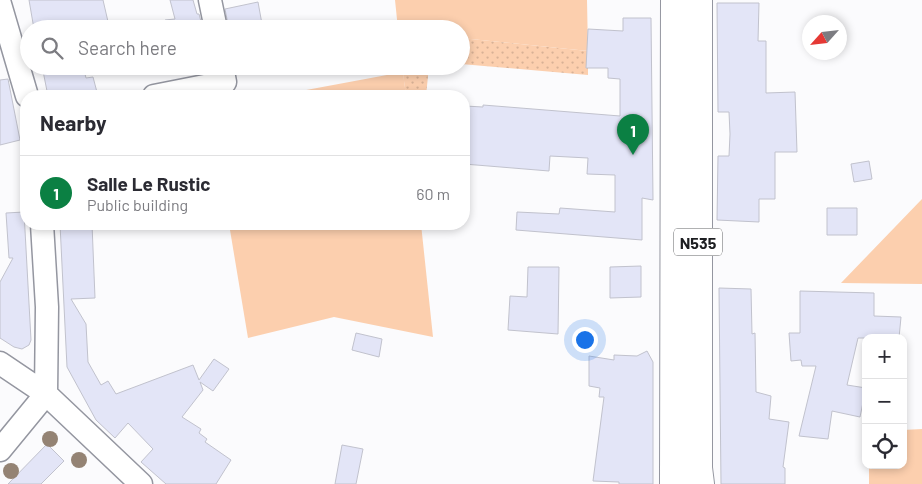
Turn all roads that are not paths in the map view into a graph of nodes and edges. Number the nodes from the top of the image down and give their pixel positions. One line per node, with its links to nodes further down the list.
1 (210, 0): 6 (street)
2 (675, 0): 17 (main road, N535)
3 (686, 0): 18 (street)
4 (698, 0): 19 (main road, N535)
5 (0, 4): 7 (street)
6 (214, 20)
7 (20, 72)
8 (21, 75): 10 (street)
9 (224, 75): 11 (street)
10 (25, 90)
11 (184, 90)
12 (42, 230): 14 (street)
13 (0, 363): 14 (street)
14 (46, 394): 15 (street); 16 (street)
15 (0, 450)
16 (141, 484)
17 (674, 484)
18 (685, 484)
19 (700, 484)

